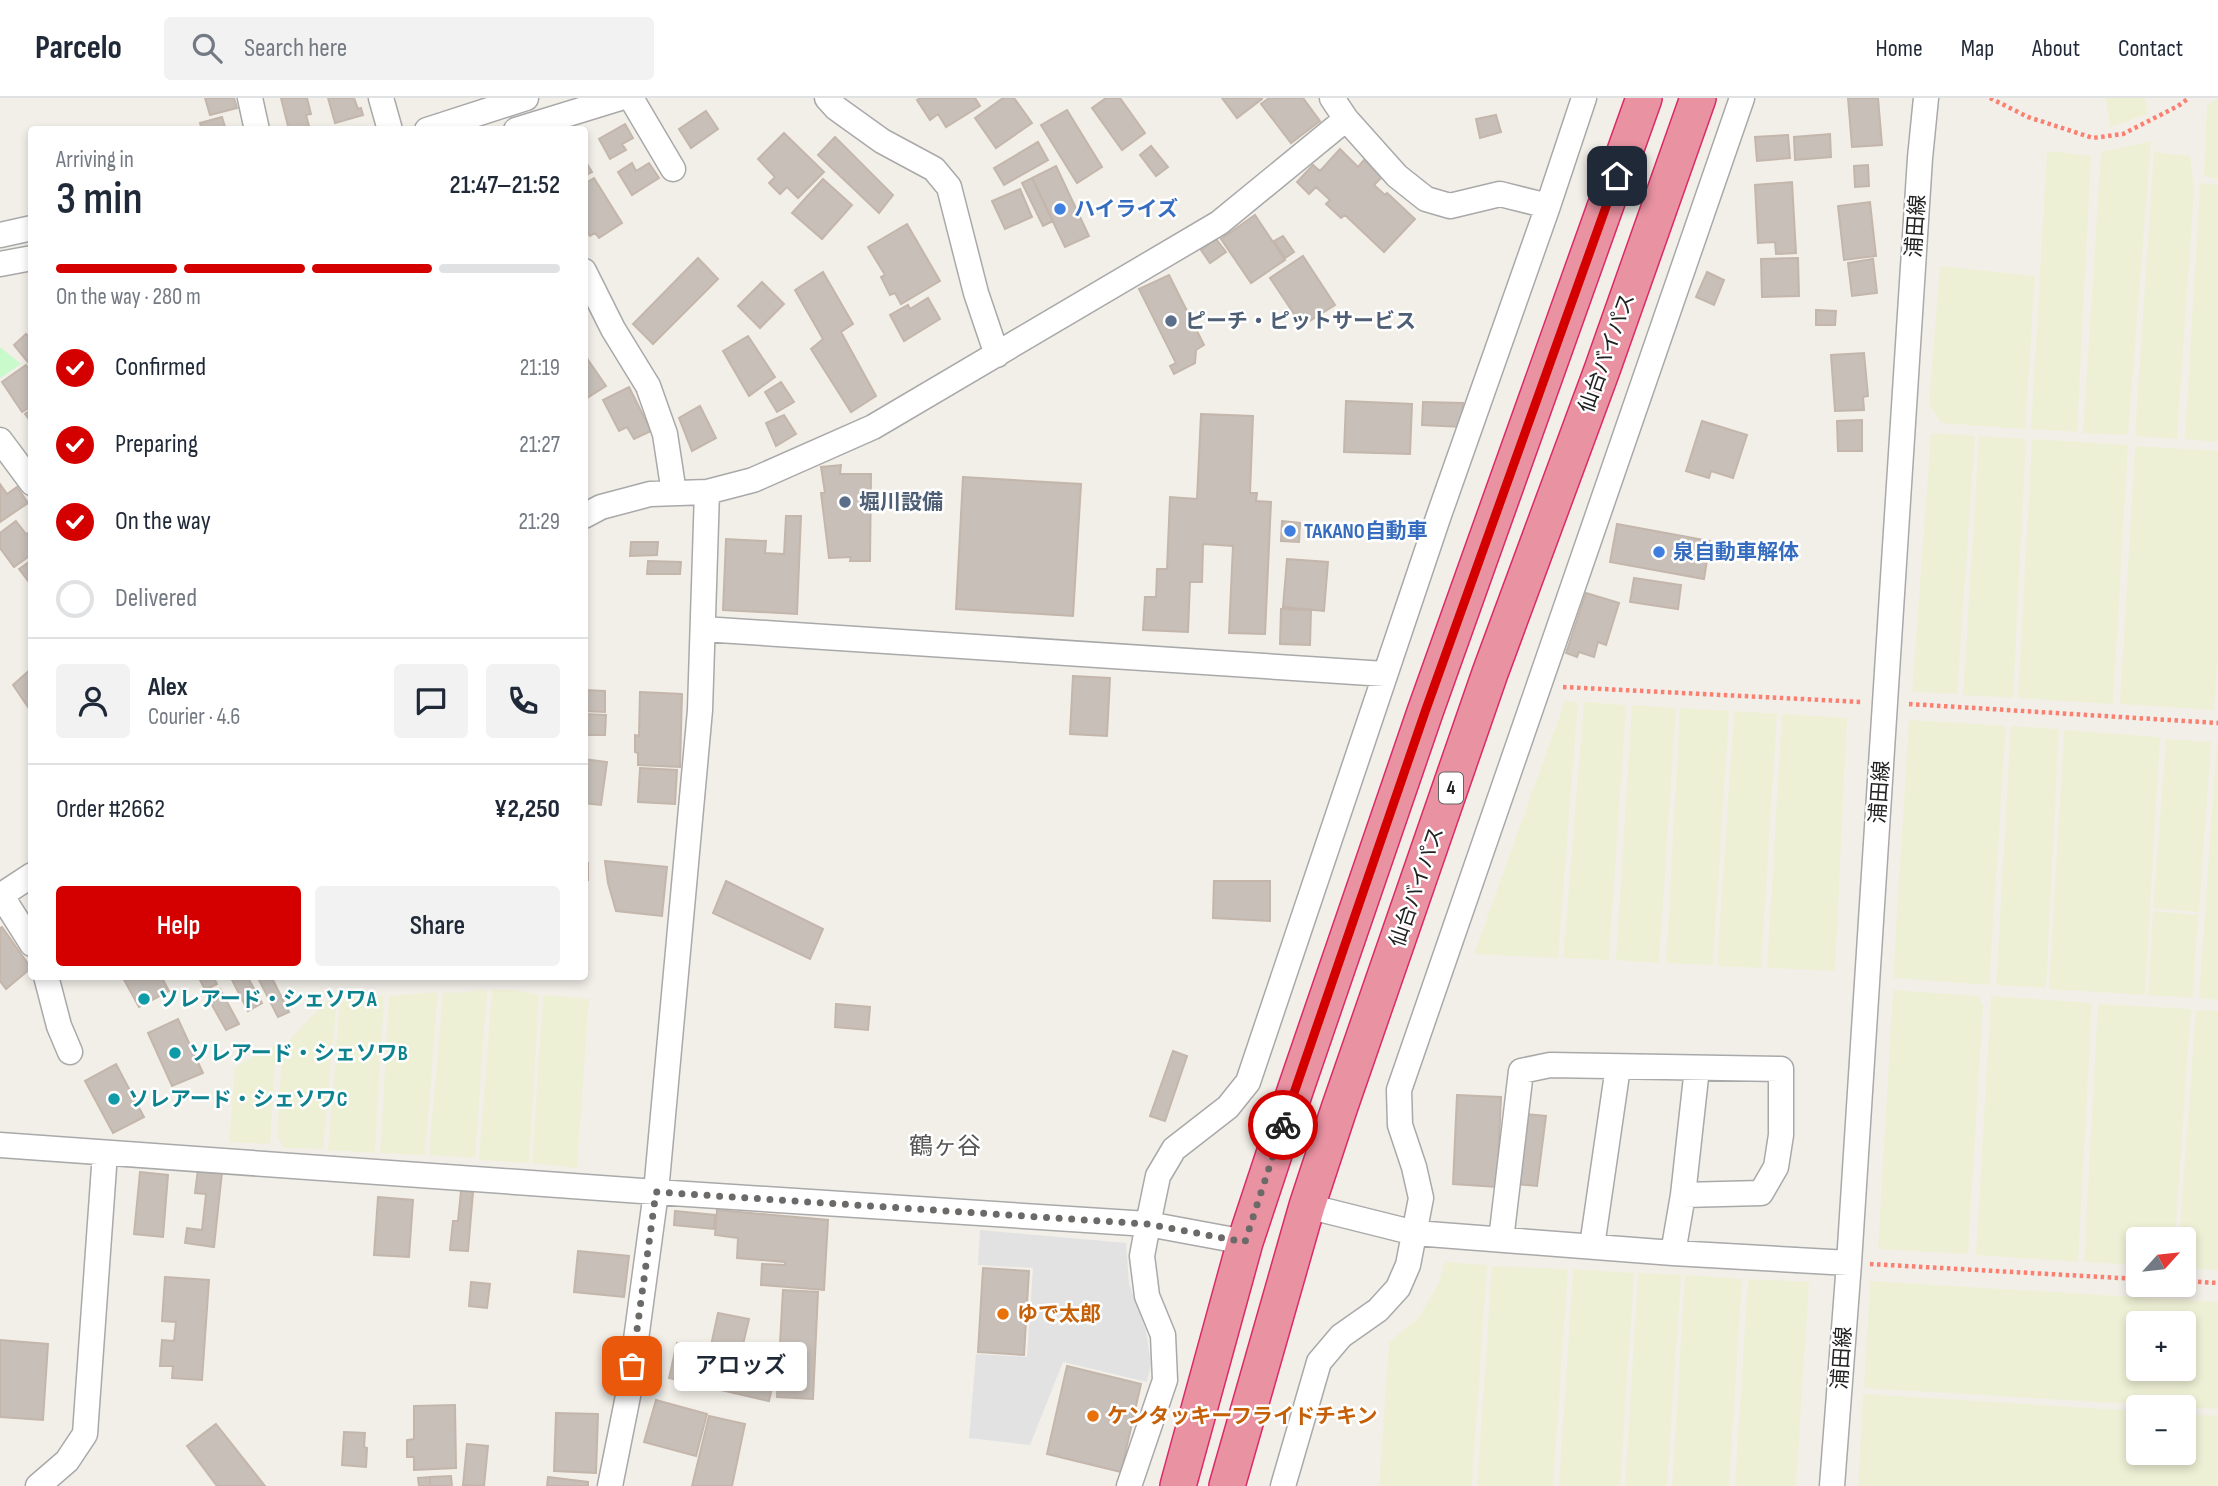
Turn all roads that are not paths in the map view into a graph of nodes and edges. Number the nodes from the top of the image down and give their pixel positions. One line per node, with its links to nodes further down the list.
1 (250, 98): 14 (street)
2 (381, 98): 15 (street)
3 (526, 98): 16 (street)
4 (620, 98): 17 (street)
5 (631, 98): 18 (street)
6 (827, 98): 25 (street)
7 (1332, 98): 13 (street)
8 (1584, 98): 19 (street)
9 (1644, 98): 48 (highway)
10 (1698, 98): 44 (highway, 仙台バイパス / 4)
11 (1742, 98): 46 (street)
12 (1926, 98): 51 (street, 浦田線)
13 (1346, 118): 19 (street); 25 (street)
14 (256, 126)
15 (389, 126)
16 (439, 126)
17 (529, 126)
18 (673, 169)
19 (1548, 206): 32 (street)
20 (28, 229): 21 (street)
21 (0, 235)
22 (28, 259): 23 (street)
23 (0, 264)
24 (588, 279): 29 (street)
25 (997, 355): 28 (street)
26 (0, 440): 27 (street)
27 (28, 476)
28 (707, 492): 29 (street); 31 (street)
29 (674, 493): 30 (street)
30 (588, 514)
31 (703, 629): 32 (street); 42 (street)
32 (1385, 674): 45 (street)
33 (28, 878): 34 (street)
34 (0, 896): 35 (street)
35 (28, 938)
36 (47, 980): 37 (street)
37 (70, 1052)
38 (1618, 1066): 39 (street); 47 (street); 49 (street)
39 (1697, 1068): 43 (street); 43 (street)
40 (0, 1145): 41 (street)
41 (105, 1153): 42 (street); 52 (street)
42 (656, 1192): 45 (street); 53 (street)
43 (1683, 1195): 50 (street)
44 (1307, 1206): 46 (street); 56 (highway, 仙台バイパス / 4)
45 (1147, 1224): 48 (street); 54 (street)
46 (1415, 1233): 47 (street); 57 (street)
47 (1501, 1240): 49 (street)
48 (1245, 1242): 55 (highway)
49 (1592, 1246): 50 (street)
50 (1673, 1253): 51 (street)
51 (1849, 1263): 58 (street, 浦田線)
52 (38, 1486)
53 (610, 1486)
54 (1129, 1486)
55 (1178, 1486)
56 (1227, 1486)
57 (1283, 1486)
58 (1832, 1486)

